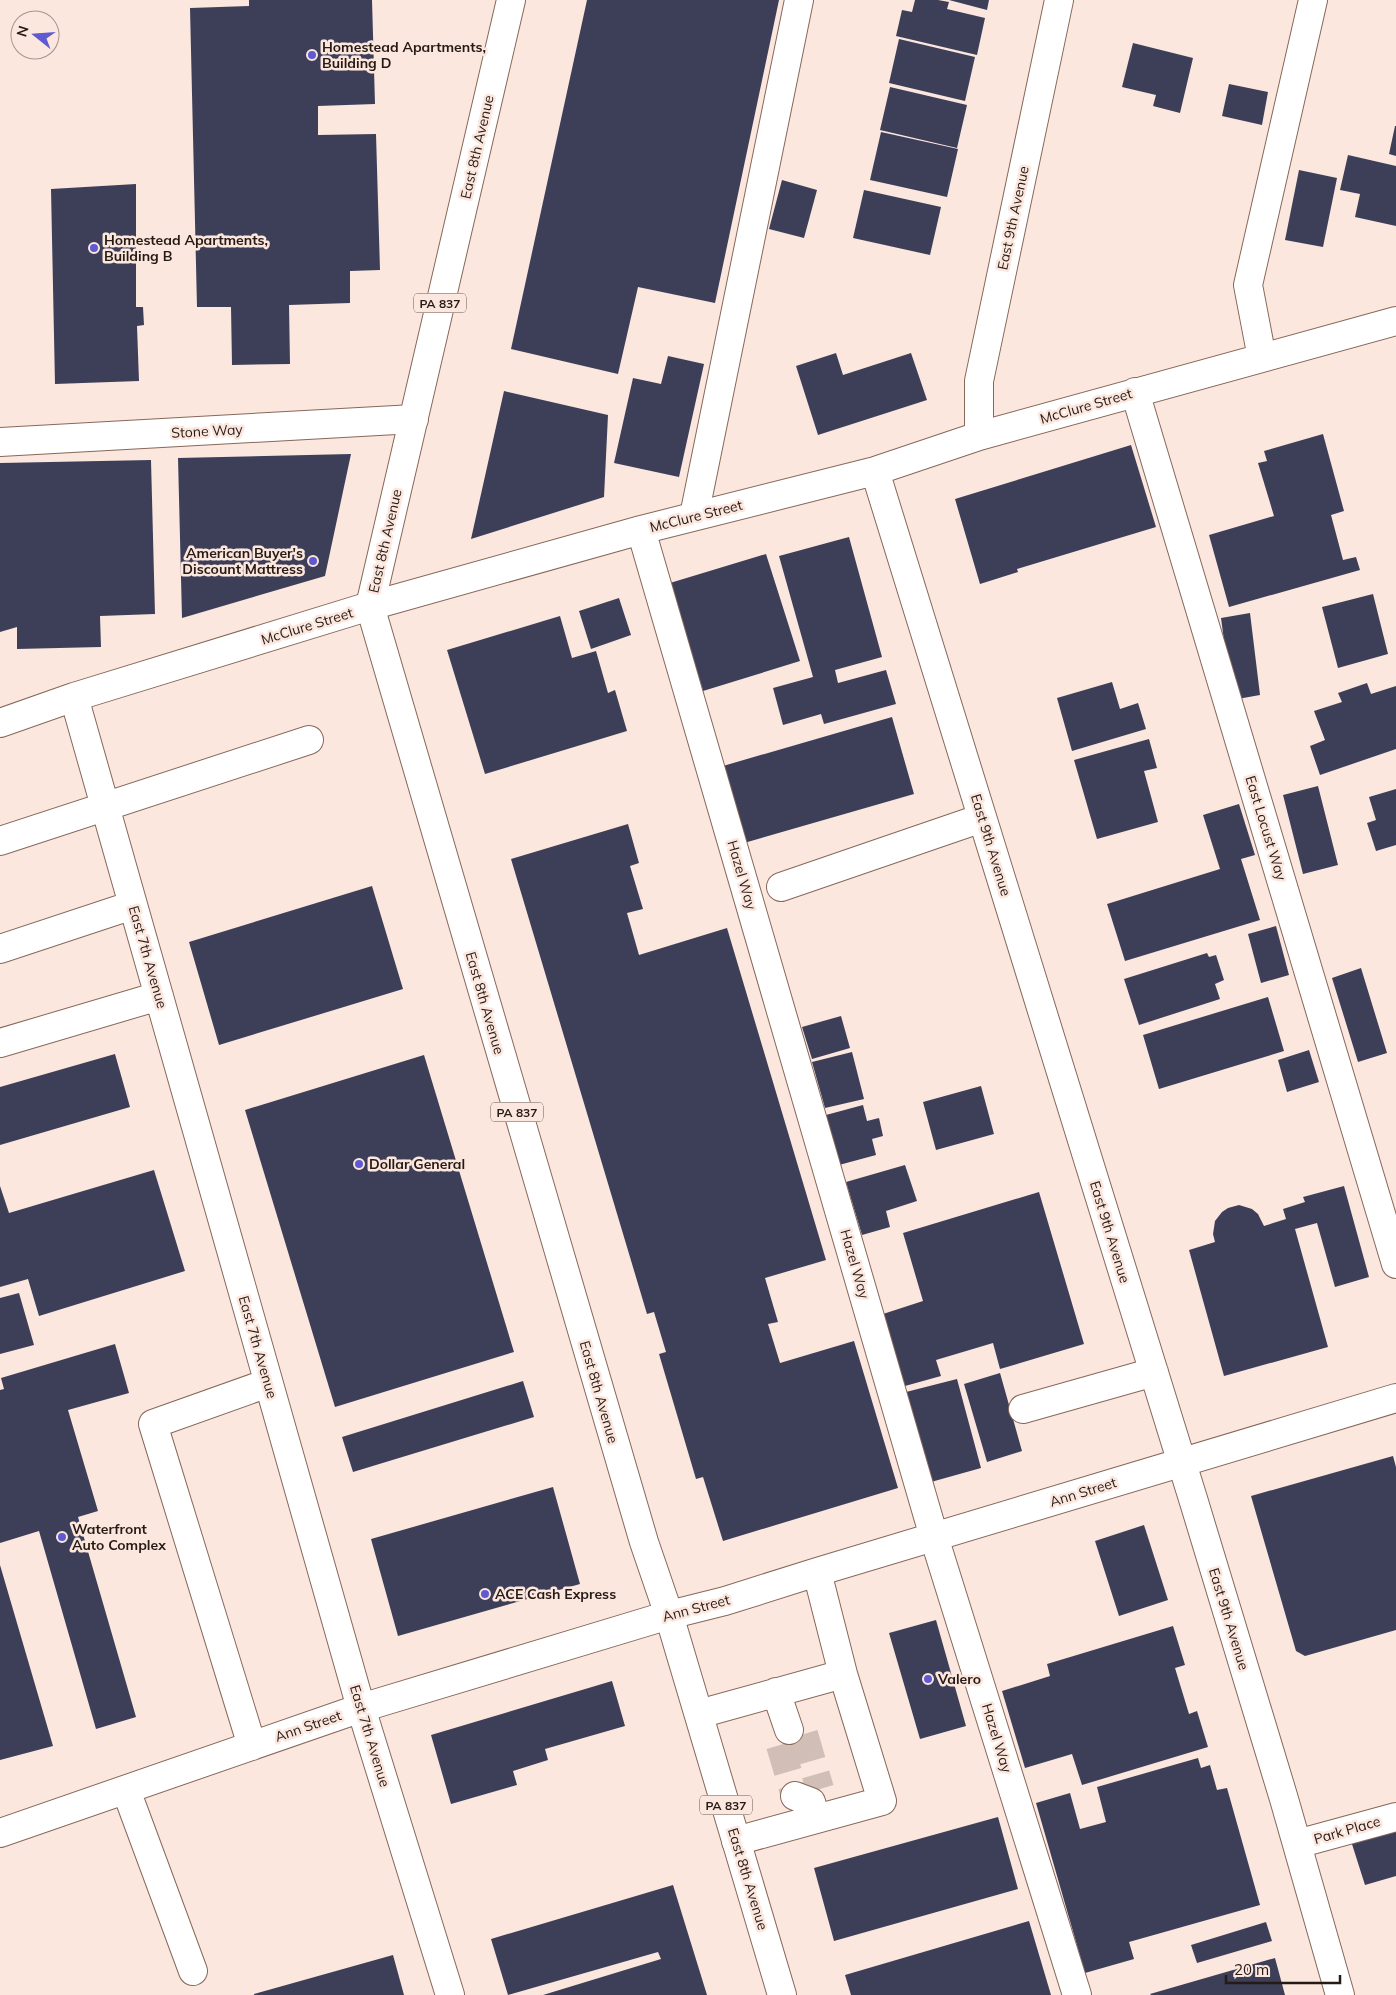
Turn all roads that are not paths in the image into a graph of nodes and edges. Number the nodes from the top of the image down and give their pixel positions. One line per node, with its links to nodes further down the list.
1 (511, 0): 8 (street, East 8th Avenue / PA 837)
2 (800, 0): 12 (street)
3 (1059, 0): 9 (street, East 9th Avenue)
4 (1313, 0): 6 (street)
5 (1394, 329): 6 (street, McClure Street)
6 (1262, 358): 7 (street, McClure Street)
7 (1135, 392): 9 (street, McClure Street); 26 (street, East Locust Way)
8 (414, 419): 10 (street, Stone Way); 14 (street, East 8th Avenue / PA 837)
9 (979, 436): 11 (street, McClure Street)
10 (0, 442)
11 (875, 471): 12 (street, McClure Street); 19 (street, East 9th Avenue)
12 (694, 516): 13 (street, McClure Street)
13 (641, 530): 14 (street, McClure Street); 32 (street, Hazel Way)
14 (370, 606): 15 (street, McClure Street); 34 (street, East 8th Avenue / PA 837)
15 (74, 697): 16 (street, McClure Street); 18 (street, East 7th Avenue)
16 (0, 723)
17 (310, 740): 18 (street)
18 (105, 807): 20 (street); 22 (street, East 7th Avenue)
19 (982, 818): 21 (street); 27 (street, East 9th Avenue)
20 (0, 841)
21 (781, 887)
22 (133, 905): 23 (street); 24 (street, East 7th Avenue)
23 (0, 949)
24 (159, 996): 25 (street); 28 (street, East 7th Avenue)
25 (0, 1043)
26 (1396, 1264)
27 (1154, 1372): 30 (street); 31 (street, East 9th Avenue)
28 (268, 1383): 37 (street, East 7th Avenue); 40 (street)
29 (1396, 1398): 31 (street, Ann Street)
30 (1023, 1409)
31 (1181, 1463): 32 (street, Ann Street); 45 (street, East 9th Avenue)
32 (934, 1537): 33 (street, Ann Street); 49 (street, Hazel Way)
33 (817, 1572): 34 (street, Ann Street); 35 (street)
34 (669, 1615): 37 (street, Ann Street); 38 (street, East 8th Avenue / PA 837)
35 (843, 1674): 36 (street); 44 (street)
36 (776, 1692): 38 (street); 39 (street)
37 (361, 1708): 40 (street, Ann Street); 47 (street, East 7th Avenue)
38 (699, 1714): 44 (street, East 8th Avenue / PA 837)
39 (791, 1737)
40 (252, 1746): 41 (street, Ann Street)
41 (126, 1790): 43 (street, Ann Street); 46 (street)
42 (1396, 1816): 45 (street, Park Place)
43 (0, 1833)
44 (736, 1841): 48 (street, East 8th Avenue / PA 837)
45 (1297, 1844): 50 (street, East 9th Avenue)
46 (193, 1971)
47 (450, 1995)
48 (782, 1995)
49 (1077, 1995)
50 (1340, 1995)

